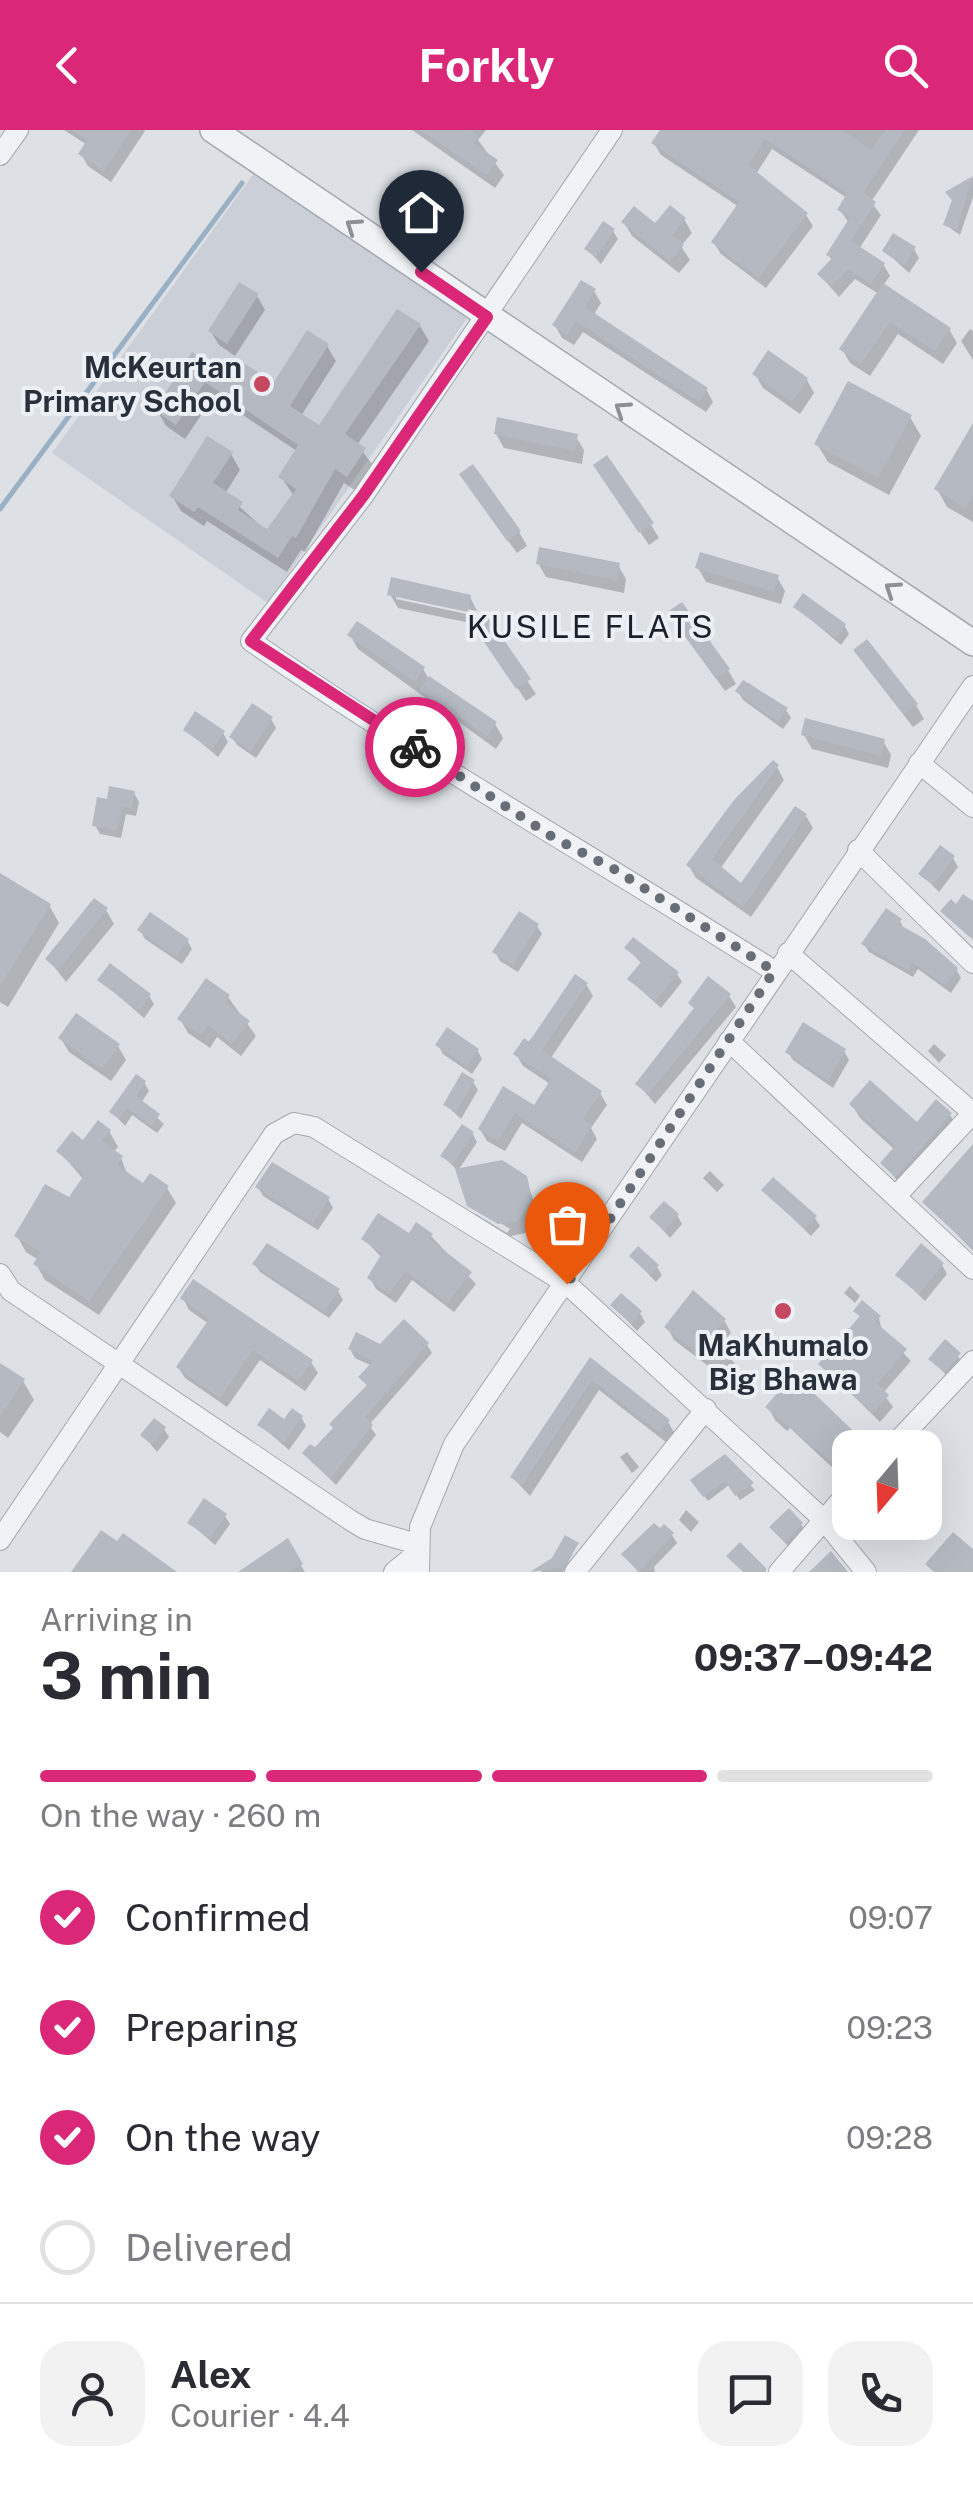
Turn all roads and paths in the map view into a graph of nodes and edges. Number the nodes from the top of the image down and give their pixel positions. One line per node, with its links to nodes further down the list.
1 (18, 130): 4 (street)
2 (212, 130): 5 (street, one-way to 2)
3 (612, 130): 5 (street)
4 (0, 155)
5 (487, 317): 6 (street, one-way to 5); 13 (street)
6 (973, 643)
7 (973, 686): 8 (street)
8 (919, 762): 9 (street); 10 (street)
9 (973, 807)
10 (858, 850): 11 (street); 12 (street)
11 (788, 953): 13 (street); 15 (street)
12 (973, 963)
13 (774, 971): 14 (street)
14 (729, 1041): 16 (street); 19 (street)
15 (973, 1113): 16 (street)
16 (896, 1196): 17 (street)
17 (973, 1269)
18 (0, 1274): 21 (street)
19 (567, 1284): 21 (street); 22 (street); 27 (street)
20 (973, 1361): 23 (street)
21 (118, 1366): 26 (street); 27 (street)
22 (706, 1408): 25 (street); 29 (street)
23 (908, 1430)
24 (832, 1509): 25 (street)
25 (823, 1519): 30 (street); 31 (street)
26 (0, 1540)
27 (417, 1557): 28 (street)
28 (394, 1572)
29 (574, 1572)
30 (779, 1572)
31 (866, 1572)

